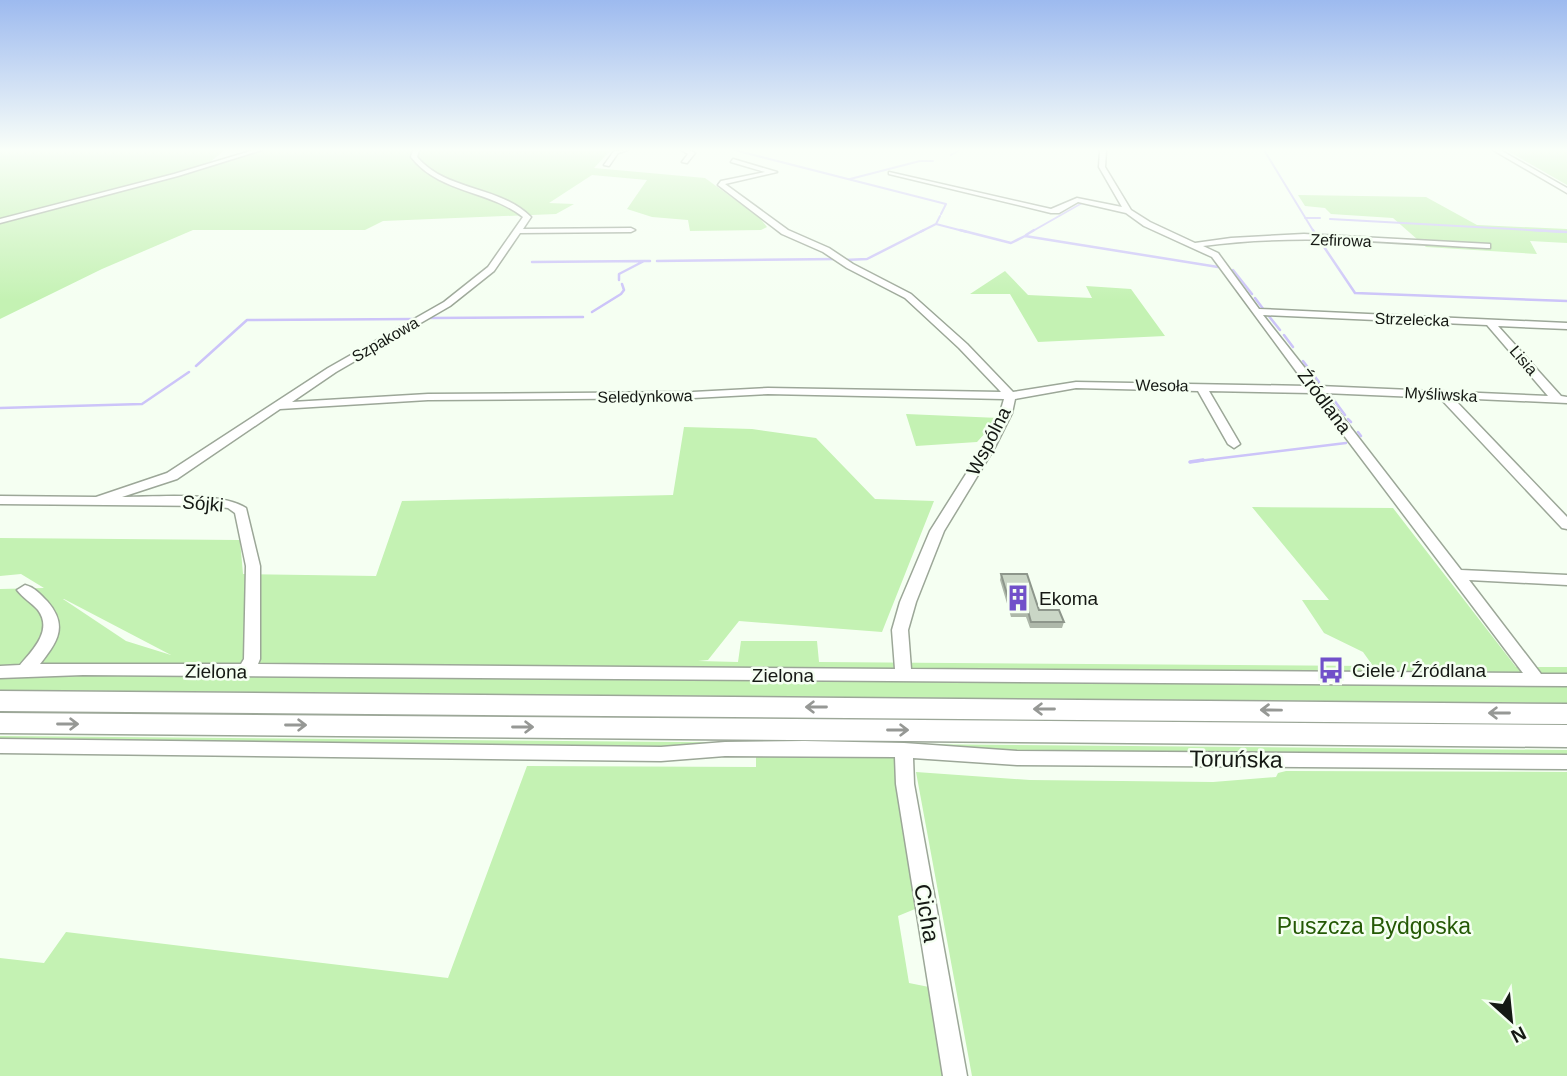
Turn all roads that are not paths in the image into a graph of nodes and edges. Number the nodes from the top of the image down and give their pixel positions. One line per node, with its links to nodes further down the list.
1 (79, 200): 9 (street)
2 (503, 200): 11 (street)
3 (742, 200): 20 (street, Wspólna)
4 (1006, 200): 5 (street)
5 (1077, 200)
6 (1078, 200): 8 (street)
7 (1122, 200): 8 (street, Źródlana)
8 (1128, 211): 12 (street, Źródlana)
9 (0, 221)
10 (631, 230): 11 (street)
11 (516, 231): 22 (street, Szpakowa)
12 (1196, 246): 13 (street, Zefirowa); 14 (street, Źródlana)
13 (1487, 246)
14 (1256, 312): 15 (street, Strzelecka); 18 (street, Źródlana)
15 (1489, 322): 16 (street, Strzelecka); 21 (street, Lisia)
16 (1567, 326)
17 (1201, 386): 18 (street, Wesoła); 20 (street, Wesoła); 23 (street)
18 (1315, 389): 19 (street, Myśliwska); 27 (street, Źródlana)
19 (1444, 395): 21 (street, Myśliwska); 26 (street)
20 (1010, 396): 22 (street, Seledynkowa); 33 (street, Wspólna)
21 (1562, 400)
22 (279, 406): 25 (street, Szpakowa)
23 (1234, 444)
24 (0, 500): 25 (street, Sójki)
25 (100, 500): 31 (street, Sójki)
26 (1567, 525)
27 (1457, 575): 28 (street); 34 (street, Źródlana)
28 (1567, 580)
29 (25, 590): 30 (street)
30 (26, 670): 31 (street, Zielona); 32 (street, Zielona)
31 (246, 671): 33 (street, Zielona)
32 (0, 672)
33 (904, 676): 34 (street, Zielona)
34 (1537, 680): 35 (street, Zielona)
35 (1567, 680)
36 (0, 701): 37 (highway, one-way to 36)
37 (1567, 714)
38 (0, 723): 39 (highway, one-way to 39)
39 (1567, 736)
40 (0, 746): 41 (street)
41 (904, 750): 42 (street, Toruńska); 43 (street, Cicha)
42 (1567, 762)
43 (956, 1076)

